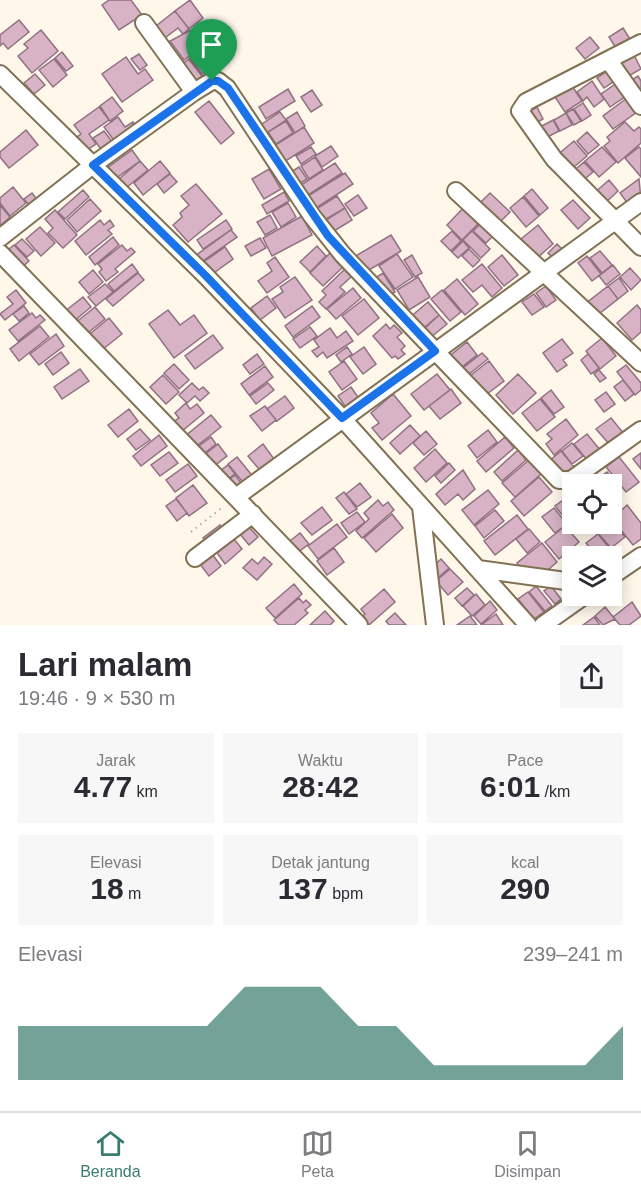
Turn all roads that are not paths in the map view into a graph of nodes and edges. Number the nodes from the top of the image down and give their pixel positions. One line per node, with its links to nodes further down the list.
1 (144, 23): 5 (street)
2 (641, 43): 3 (street)
3 (609, 61): 6 (street); 10 (street)
4 (0, 75): 7 (street)
5 (194, 92): 7 (street); 15 (street)
6 (641, 106)
7 (93, 165): 11 (street); 17 (street)
8 (456, 191): 14 (street)
9 (641, 202): 10 (street)
10 (614, 220): 12 (street); 14 (street)
11 (0, 238)
12 (641, 247)
13 (0, 252): 19 (street)
14 (543, 272): 15 (street); 16 (street)
15 (435, 351): 17 (street); 18 (street)
16 (641, 363)
17 (342, 418): 19 (street); 20 (street)
18 (641, 430)
19 (236, 497): 21 (street)
20 (421, 507): 25 (street); 29 (street)
21 (253, 514): 23 (street); 28 (street)
22 (641, 555): 24 (street)
23 (195, 558)
24 (622, 569)
25 (478, 570): 26 (street); 30 (street)
26 (562, 581)
27 (570, 606): 31 (street)
28 (359, 625)
29 (435, 625)
30 (528, 625)
31 (543, 625)

